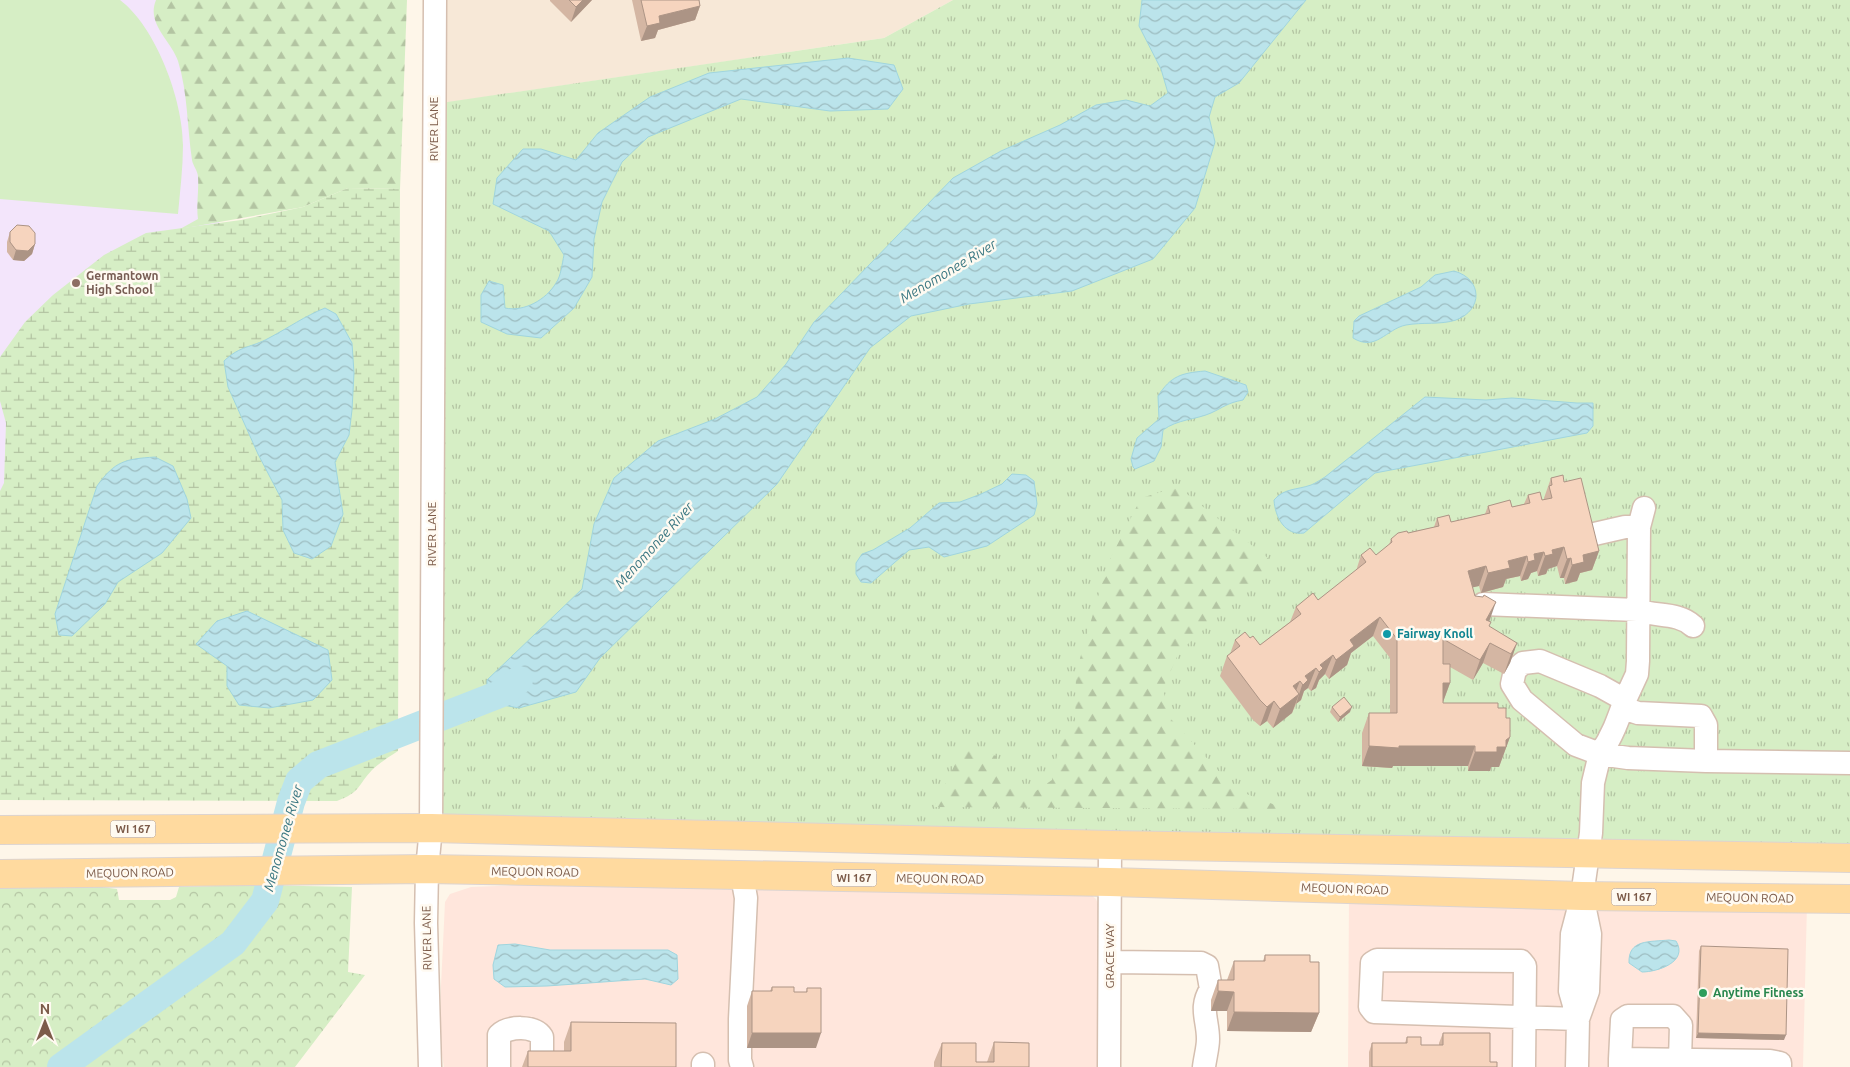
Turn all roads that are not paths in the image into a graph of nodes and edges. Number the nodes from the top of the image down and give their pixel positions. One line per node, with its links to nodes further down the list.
1 (435, 0): 10 (street, RIVER LANE)
2 (1590, 535): 4 (street)
3 (1483, 604): 4 (street)
4 (1637, 610): 5 (street); 6 (street)
5 (1693, 626)
6 (1624, 704): 7 (street); 7 (street); 8 (street)
7 (1600, 754): 8 (street); 14 (street)
8 (1706, 761): 9 (street)
9 (1850, 763)
10 (431, 828): 11 (main road, WI 167); 12 (main road, WI 167); 16 (street, RIVER LANE)
11 (0, 830)
12 (743, 837): 13 (main road, WI 167); 18 (main road)
13 (1110, 845): 14 (main road, WI 167); 19 (street, GRACE WAY)
14 (1587, 855): 15 (main road, WI 167); 20 (street)
15 (1850, 858)
16 (427, 870): 17 (main road, MEQUON ROAD / WI 167); 18 (main road, MEQUON ROAD / WI 167); 28 (street, RIVER LANE)
17 (0, 874)
18 (742, 876): 19 (main road, MEQUON ROAD / WI 167); 30 (street)
19 (1110, 882): 20 (main road, MEQUON ROAD / WI 167); 22 (street, GRACE WAY)
20 (1582, 896): 21 (main road, MEQUON ROAD / WI 167); 24 (street)
21 (1850, 899)
22 (1110, 962): 31 (street, GRACE WAY); 32 (street)
23 (1524, 1017): 23 (street); 24 (street); 33 (street)
24 (1578, 1019): 34 (street)
25 (1680, 1060): 26 (street); 26 (street); 35 (street)
26 (1620, 1063)
27 (542, 1066): 29 (street)
28 (430, 1067)
29 (499, 1067)
30 (742, 1067)
31 (1110, 1067)
32 (1204, 1067)
33 (1524, 1067)
34 (1576, 1067)
35 (1780, 1067)

